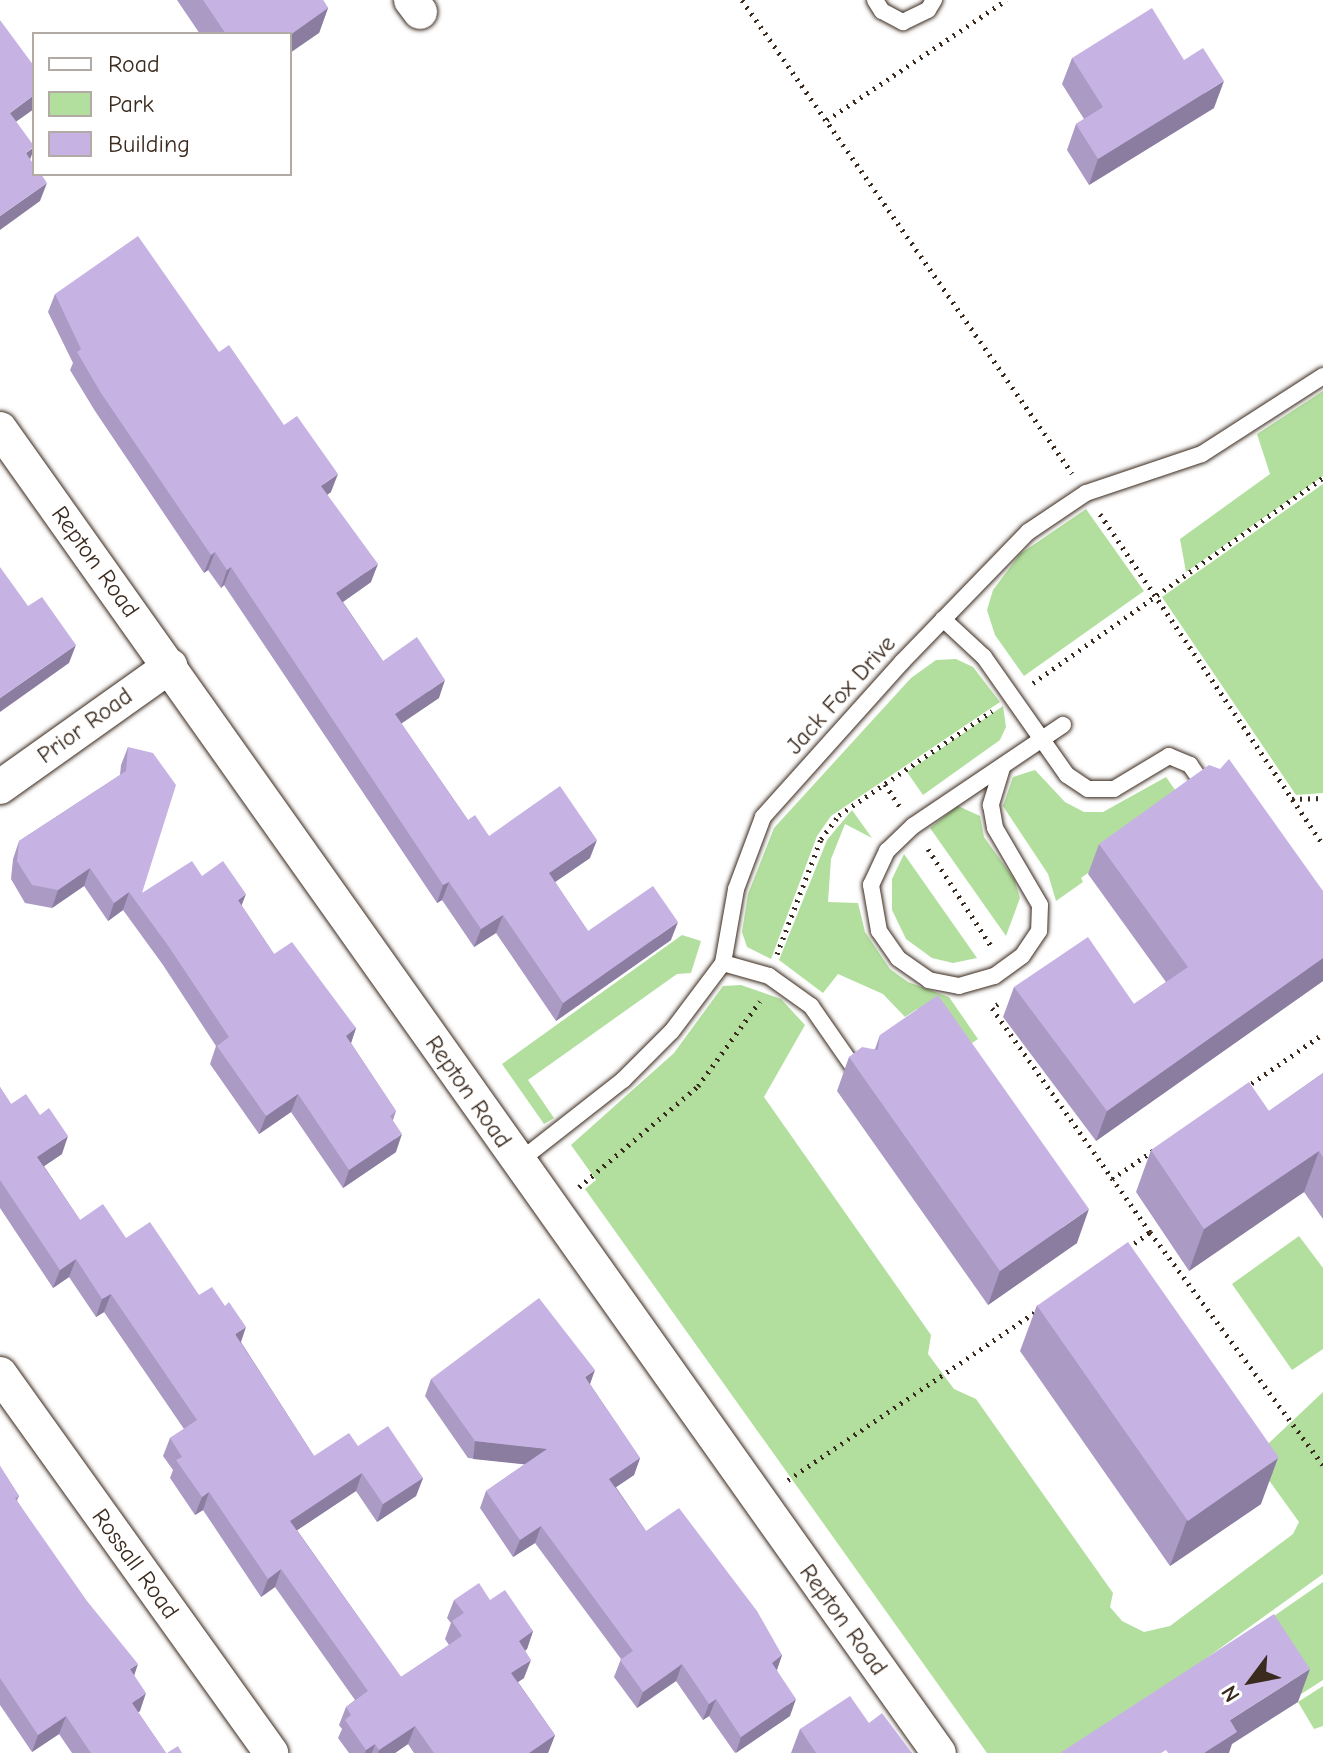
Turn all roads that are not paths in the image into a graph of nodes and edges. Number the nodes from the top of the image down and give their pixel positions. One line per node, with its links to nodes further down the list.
1 (875, 0): 2 (lane)
2 (934, 0)
3 (1323, 376): 5 (lane, Jack Fox Drive)
4 (0, 429): 6 (street, Repton Road)
5 (943, 619): 8 (lane); 12 (lane, Jack Fox Drive)
6 (170, 666): 10 (street, Prior Road); 14 (street, Repton Road)
7 (1063, 725): 8 (lane)
8 (1042, 740): 9 (lane); 11 (lane)
9 (1002, 768): 9 (lane)
10 (0, 787)
11 (1207, 789)
12 (723, 963): 13 (lane); 14 (lane, Jack Fox Drive)
13 (859, 1075)
14 (517, 1163): 17 (street, Repton Road)
15 (0, 1374): 16 (street, Rossall Road)
16 (271, 1753)
17 (939, 1753)

